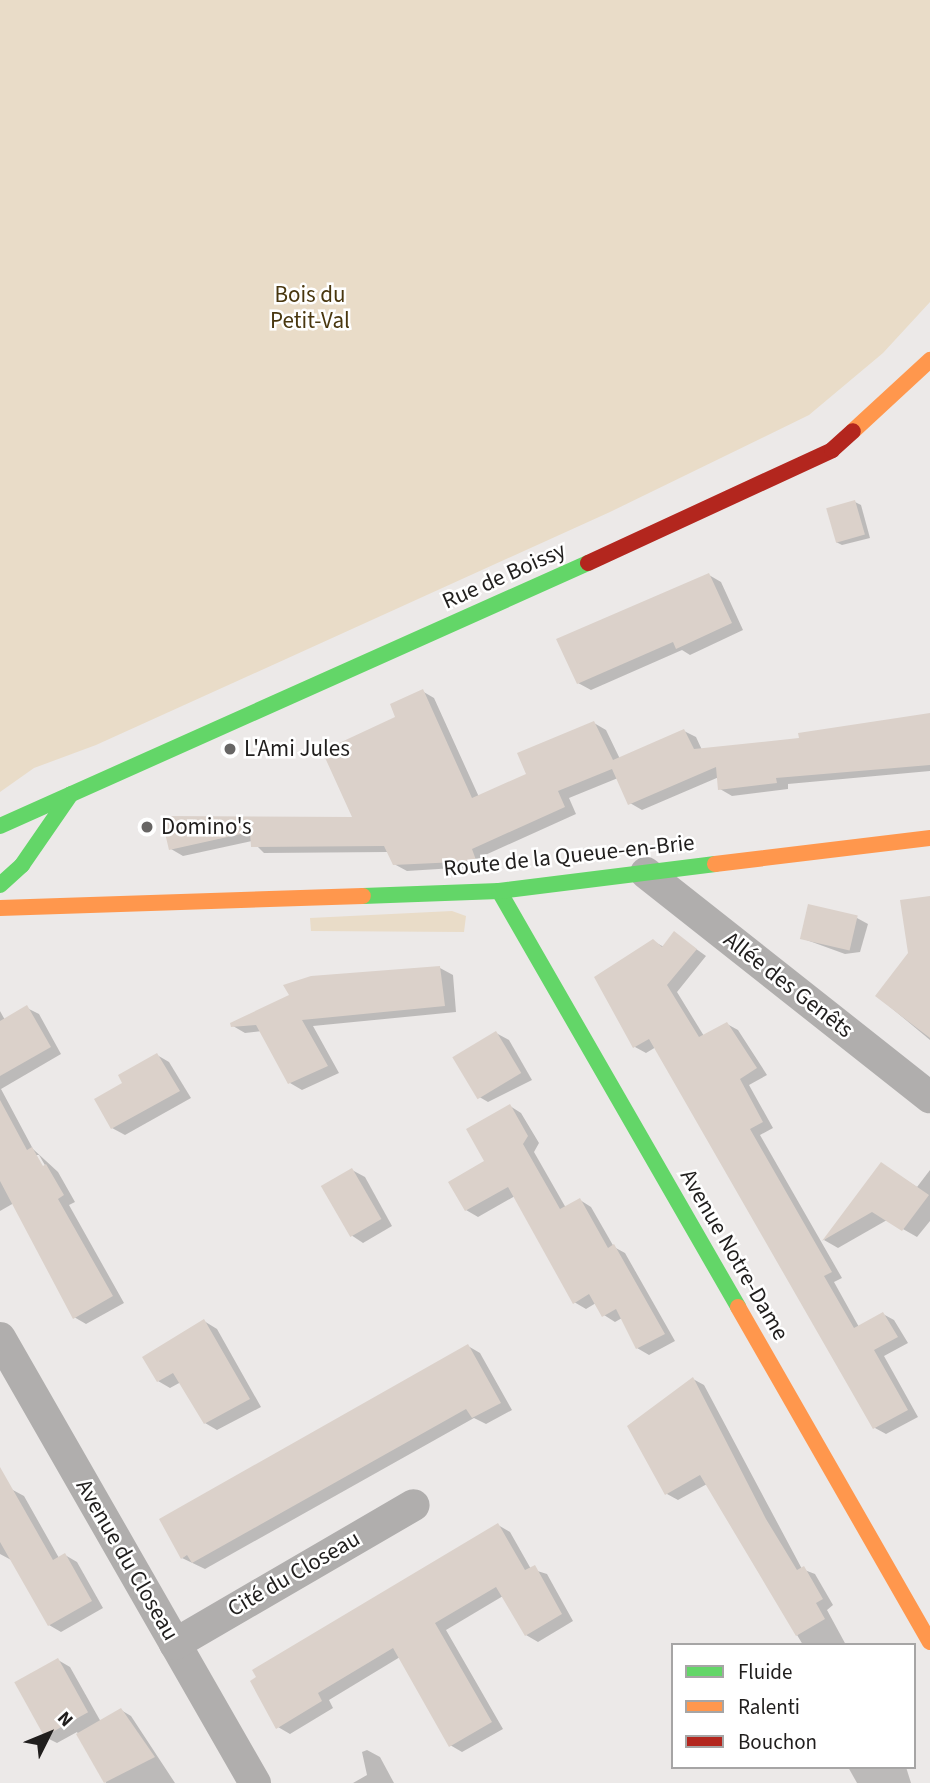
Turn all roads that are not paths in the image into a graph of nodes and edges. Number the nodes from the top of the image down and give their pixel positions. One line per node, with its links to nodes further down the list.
1 (930, 360): 2 (street, Rue de Boissy)
2 (71, 794): 3 (street, Rue de Boissy); 6 (street)
3 (0, 826)
4 (930, 838): 7 (street, Route de la Queue-en-Brie)
5 (0, 858): 6 (street)
6 (28, 868): 8 (street)
7 (646, 873): 10 (street, Route de la Queue-en-Brie); 13 (street, Allée des Genêts)
8 (0, 884)
9 (64, 890): 11 (street)
10 (499, 891): 11 (street, Route de la Queue-en-Brie); 16 (street, Avenue Notre-Dame)
11 (84, 902): 12 (street, Route de la Queue-en-Brie)
12 (0, 908)
13 (930, 1097)
14 (0, 1338): 17 (street, Avenue du Closeau)
15 (414, 1505): 17 (street, Cité du Closeau)
16 (930, 1642)
17 (175, 1644): 18 (street, Avenue du Closeau)
18 (254, 1783)

